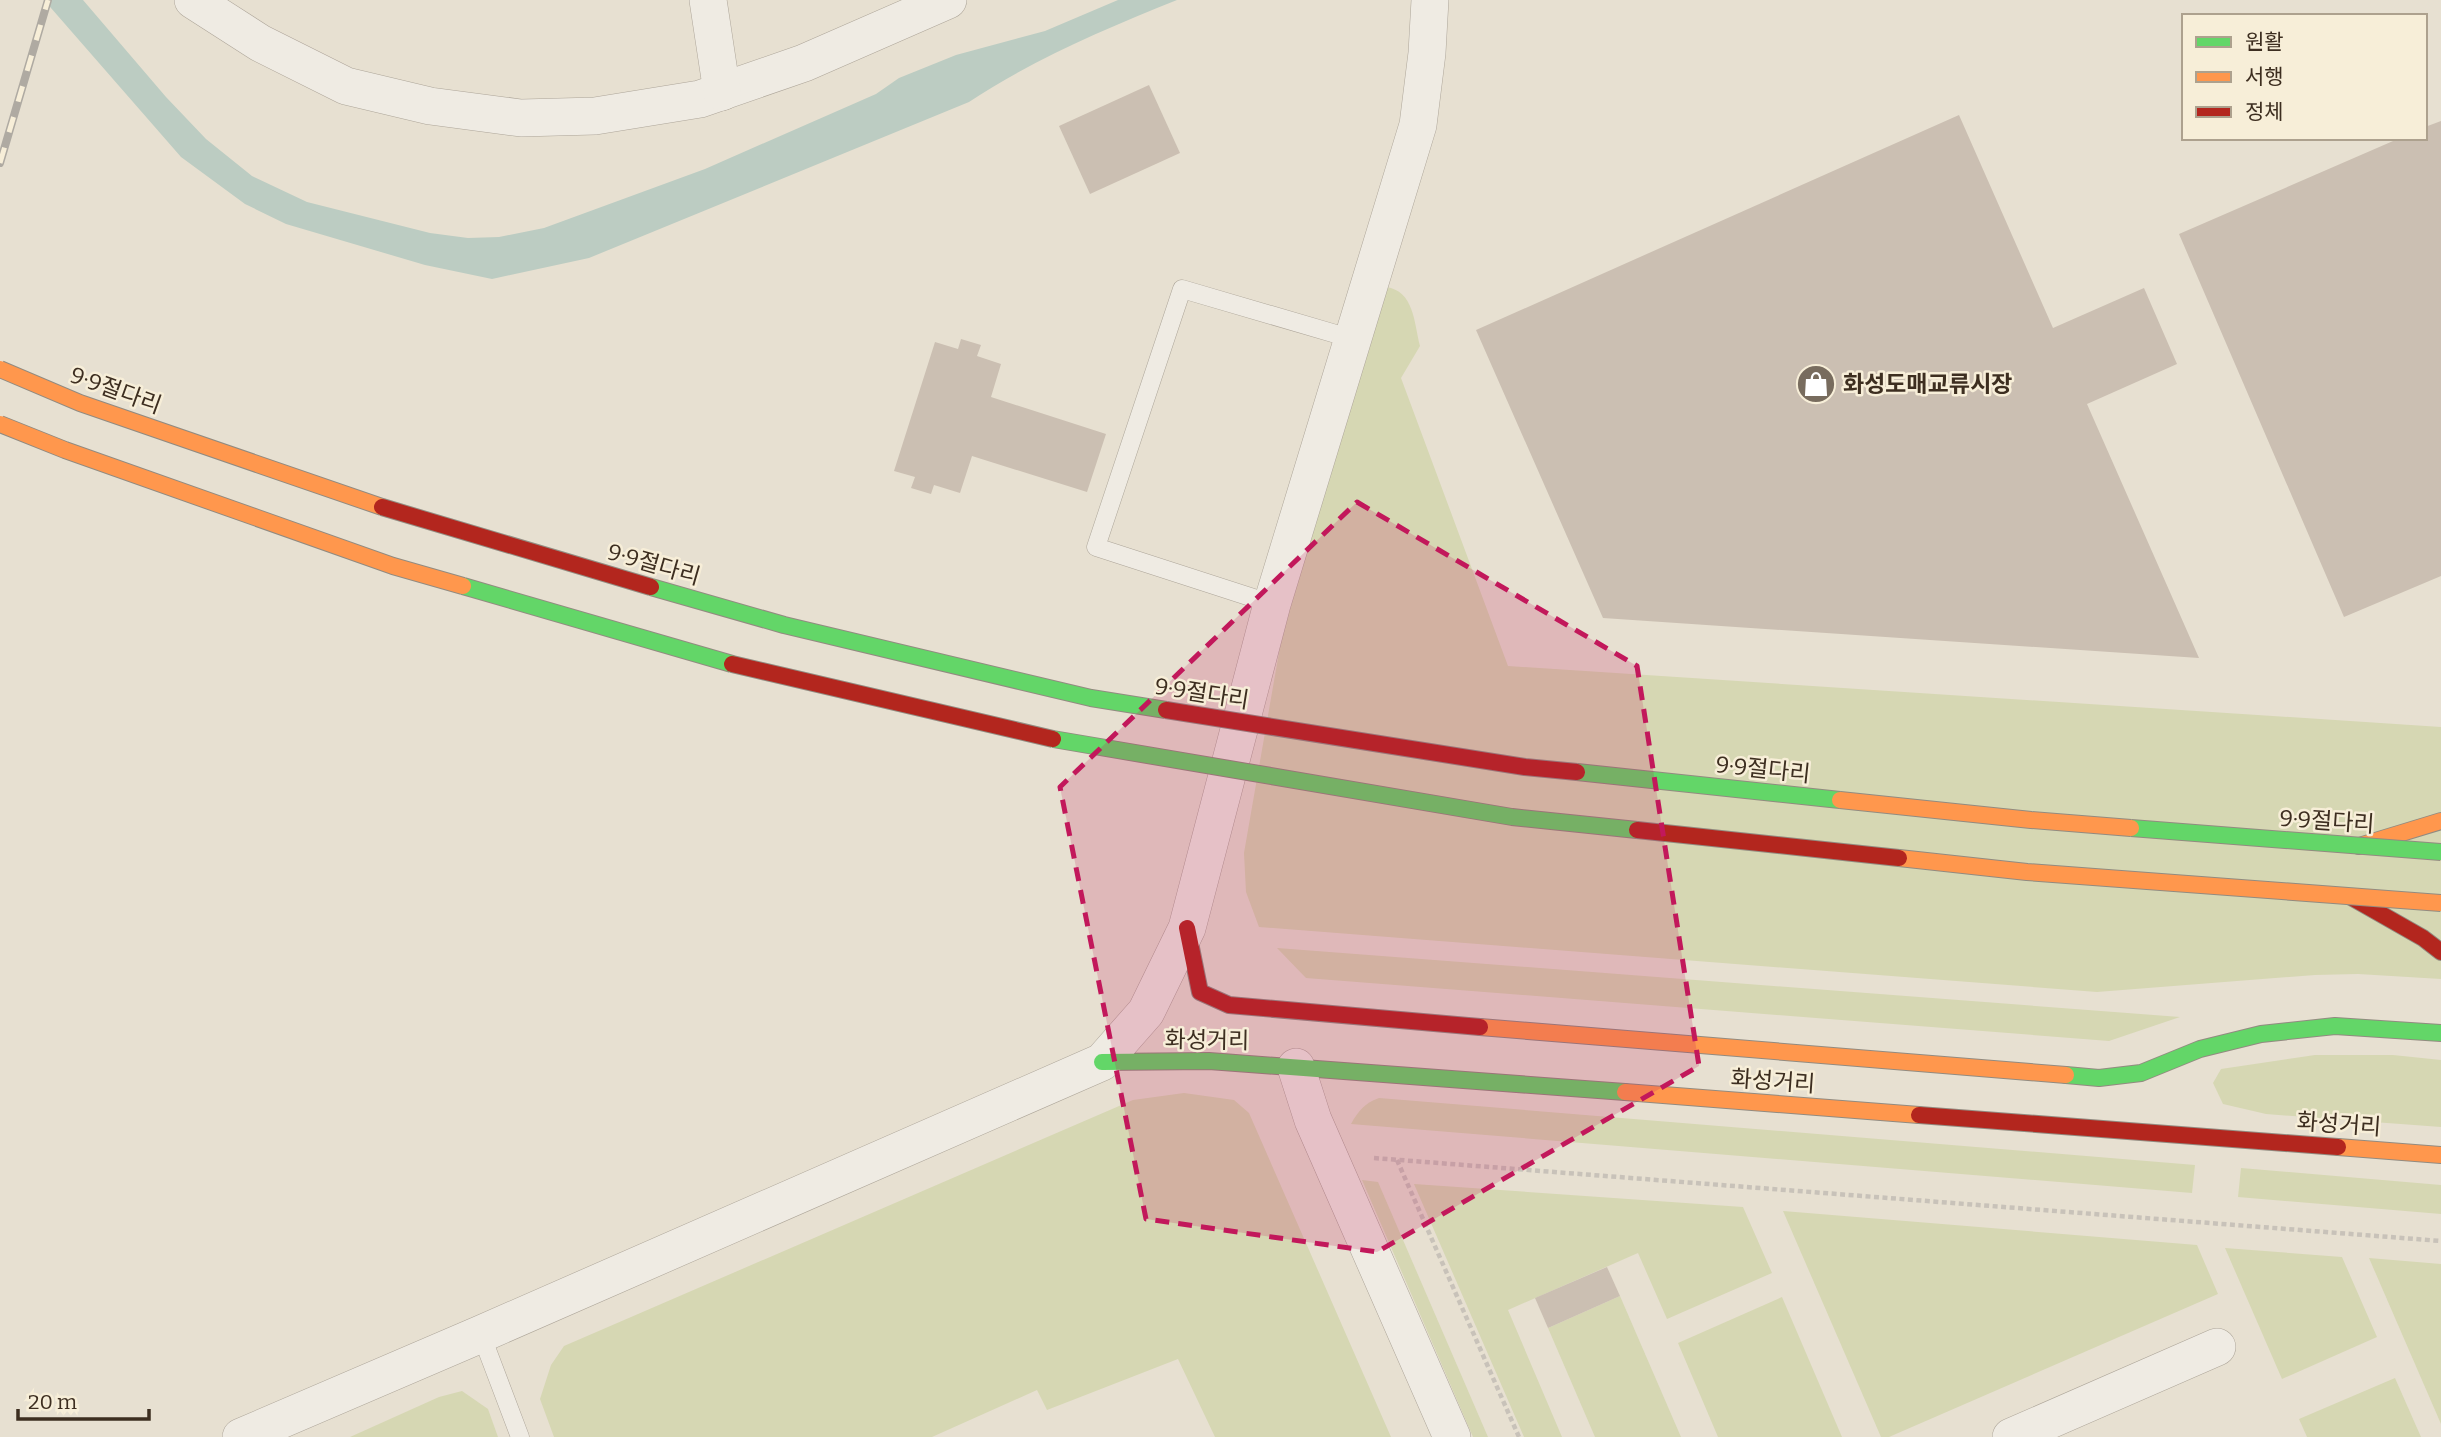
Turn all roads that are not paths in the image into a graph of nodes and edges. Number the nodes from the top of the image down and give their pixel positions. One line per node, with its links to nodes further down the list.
1 (193, 0): 5 (street)
2 (708, 0): 5 (street)
3 (948, 0): 5 (street)
4 (1430, 0): 6 (street)
5 (722, 92)
6 (1353, 339): 9 (street); 9 (lane)
7 (0, 369): 11 (main road, 9·9절다리, bridge)
8 (0, 424): 13 (main road, bridge)
9 (1272, 604): 15 (street)
10 (2441, 821): 11 (main road)
11 (2359, 846): 12 (main road, 9·9절다리, bridge)
12 (2441, 852)
13 (2351, 897): 14 (main road, bridge); 16 (main road)
14 (2441, 904)
15 (1186, 928): 17 (main road, 화성거리); 18 (street)
16 (2441, 952)
17 (2441, 1033)
18 (1102, 1062): 19 (main road, 화성거리); 21 (street)
19 (1296, 1067): 20 (main road, 화성거리); 25 (street)
20 (2441, 1155)
21 (481, 1334): 23 (street); 24 (lane)
22 (2217, 1347): 26 (street)
23 (241, 1437)
24 (520, 1437)
25 (1452, 1437)
26 (2011, 1437)

